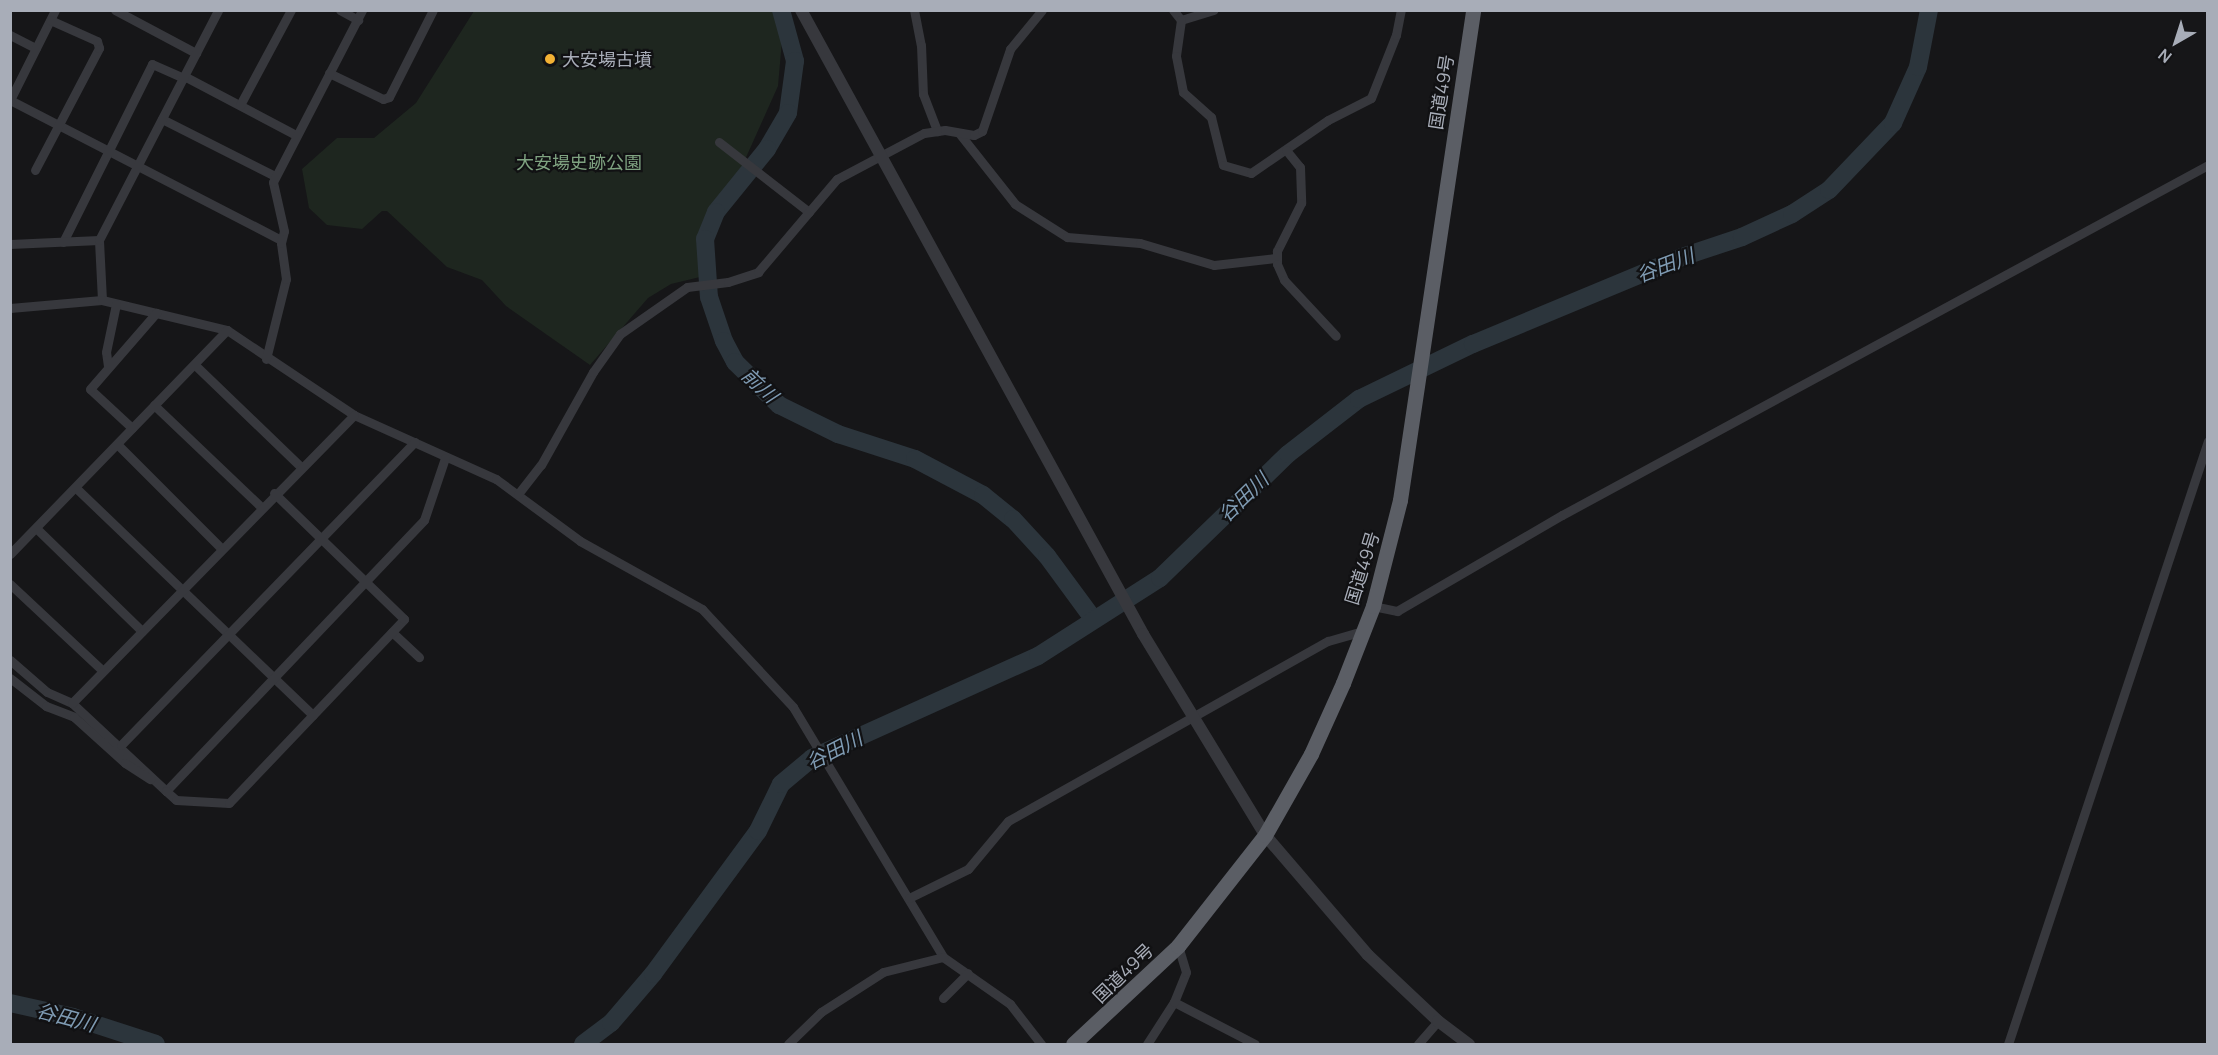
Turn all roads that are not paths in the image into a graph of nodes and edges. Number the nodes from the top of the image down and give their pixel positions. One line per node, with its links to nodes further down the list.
1 (55, 10): 16 (street)
2 (115, 10): 14 (street)
3 (218, 10): 20 (street)
4 (291, 10): 24 (street)
5 (340, 10): 15 (street)
6 (433, 10): 21 (street)
7 (801, 10): 33 (street)
8 (914, 10): 27 (street)
9 (1042, 10): 28 (street)
10 (1173, 10): 17 (street)
11 (1214, 10): 17 (street)
12 (1401, 10): 32 (street)
13 (1473, 10): 72 (highway, 国道49号)
14 (136, 15): 20 (street)
15 (360, 15): 21 (street)
16 (50, 20): 19 (street); 26 (street)
17 (1181, 20): 32 (street)
18 (10, 35): 19 (street)
19 (36, 48): 23 (street)
20 (196, 53): 22 (street)
21 (329, 73): 29 (street)
22 (184, 77): 24 (street); 25 (street); 31 (street)
23 (11, 100): 26 (street)
24 (240, 105): 29 (street)
25 (162, 119): 34 (street); 37 (street)
26 (60, 125): 31 (street); 36 (street)
27 (937, 131): 28 (street); 33 (street)
28 (959, 133): 43 (street)
29 (296, 135): 37 (street)
30 (719, 142): 38 (street)
31 (109, 150): 34 (street); 41 (street)
32 (1286, 150): 43 (street)
33 (882, 156): 38 (street); 84 (street)
34 (138, 165): 39 (street); 40 (street)
35 (2208, 165): 72 (street)
36 (35, 170)
37 (275, 176): 40 (street)
38 (808, 212): 63 (street)
39 (99, 240): 41 (street); 44 (street)
40 (281, 240): 50 (street)
41 (63, 242): 42 (street)
42 (10, 244)
43 (1275, 258): 49 (street)
44 (102, 300): 45 (street); 46 (street)
45 (116, 304): 47 (street); 52 (street)
46 (10, 308)
47 (156, 313): 48 (street); 52 (street)
48 (227, 330): 50 (street); 51 (street)
49 (1336, 336)
50 (266, 359): 54 (street)
51 (195, 365): 53 (street); 60 (street)
52 (108, 366): 55 (street)
53 (154, 405): 55 (street); 64 (street)
54 (354, 415): 57 (street); 60 (street)
55 (132, 428): 58 (street)
56 (2208, 441): 103 (street)
57 (415, 442): 59 (street); 66 (street)
58 (117, 444): 61 (street); 67 (street)
59 (445, 458): 63 (street); 69 (street)
60 (300, 466): 62 (street)
61 (76, 488): 65 (street); 71 (street)
62 (274, 494): 64 (street); 66 (street)
63 (518, 494): 89 (street)
64 (261, 507): 67 (street)
65 (36, 528): 68 (street); 73 (street)
66 (321, 537): 69 (street); 76 (street)
67 (221, 548): 71 (street)
68 (10, 554)
69 (366, 582): 75 (street); 80 (street)
70 (10, 584): 79 (street)
71 (182, 590): 73 (street); 76 (street)
72 (1373, 606): 74 (highway, 国道49号)
73 (142, 631): 79 (street)
74 (1362, 631): 84 (street); 88 (highway, 国道49号)
75 (392, 632): 77 (street); 83 (street)
76 (228, 634): 80 (street); 85 (street)
77 (418, 657)
78 (10, 660): 82 (street)
79 (103, 671): 82 (street)
80 (274, 677): 83 (street); 87 (street)
81 (10, 678): 86 (street)
82 (72, 703): 85 (street)
83 (313, 715): 87 (street)
84 (1192, 720): 88 (street); 89 (street)
85 (121, 745): 86 (street)
86 (156, 781): 87 (street)
87 (166, 791)
88 (1265, 835): 90 (highway, 国道49号); 95 (street)
89 (909, 898): 91 (street)
90 (1178, 946): 94 (street); 98 (highway, 国道49号)
91 (943, 957): 92 (street); 96 (street)
92 (968, 973): 93 (street); 97 (street)
93 (943, 998)
94 (1174, 1002): 99 (street); 100 (street)
95 (1438, 1021): 101 (street); 102 (street)
96 (788, 1044)
97 (1041, 1044)
98 (1073, 1044)
99 (1148, 1044)
100 (1255, 1044)
101 (1418, 1044)
102 (1469, 1044)
103 (2008, 1044)

